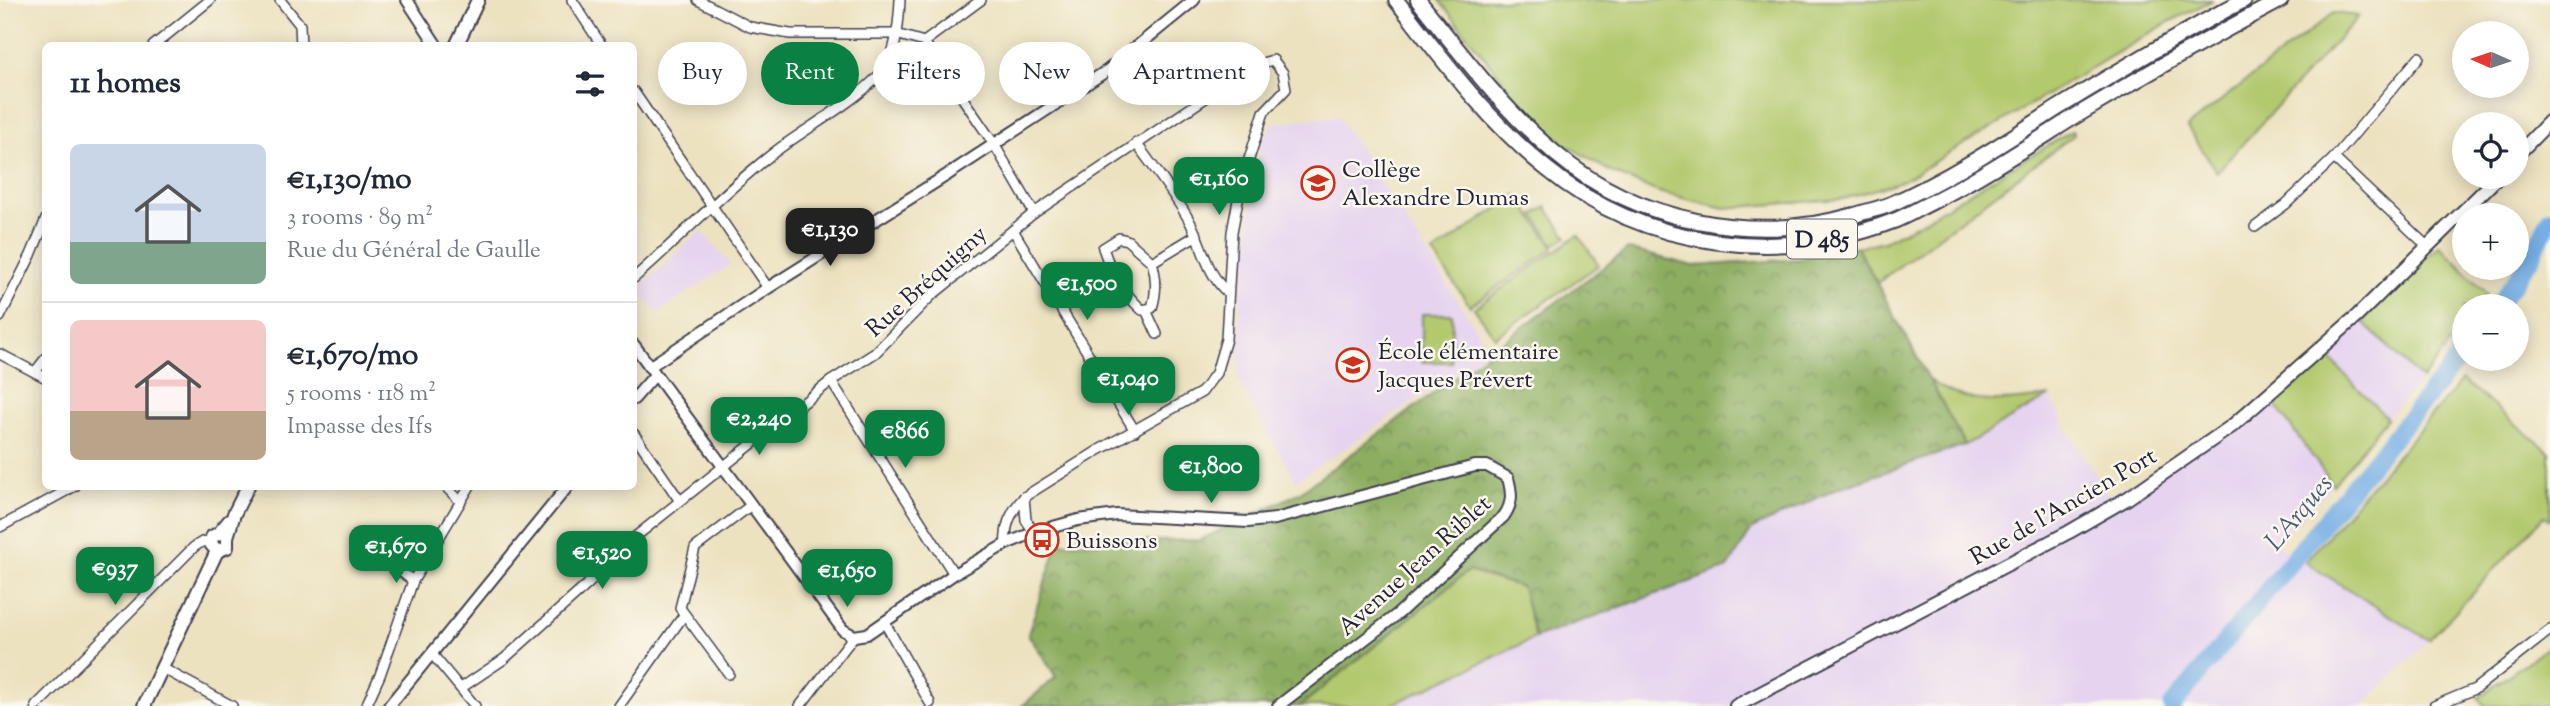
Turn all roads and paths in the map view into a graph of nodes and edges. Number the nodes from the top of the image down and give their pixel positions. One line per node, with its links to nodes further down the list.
1 (209, 0): 16 (street)
2 (280, 0): 17 (street)
3 (407, 0): 18 (street)
4 (478, 0): 19 (main road)
5 (572, 0): 20 (street)
6 (698, 0): 14 (street)
7 (900, 0): 14 (street)
8 (981, 0): 15 (street)
9 (1194, 0): 25 (street)
10 (1396, 0): 13 (highway, D 485)
11 (1418, 0): 12 (highway, D 485)
12 (2244, 0)
13 (2281, 0)
14 (896, 34): 15 (street); 29 (street)
15 (924, 41): 25 (street)
16 (158, 42)
17 (302, 42)
18 (434, 42)
19 (458, 42)
20 (599, 42)
21 (2418, 57): 27 (street)
22 (637, 96): 29 (street)
23 (2550, 121): 24 (main road)
24 (2529, 143)
25 (994, 144): 30 (street); 38 (street)
26 (1136, 144): 30 (street, Rue Bréquigny); 34 (street); 39 (street, Rue Bréquigny)
27 (2334, 158): 31 (street); 35 (street)
28 (2486, 189): 35 (main road, Rue de l'Ancien Port)
29 (710, 206): 37 (street); 38 (street)
30 (1034, 213): 33 (street, Rue Bréquigny)
31 (2255, 227)
32 (42, 229): 41 (street)
33 (1013, 230): 49 (street, Rue Bréquigny); 51 (street)
34 (1197, 235): 36 (street); 39 (street)
35 (2428, 247): 88 (main road, Rue de l'Ancien Port)
36 (1152, 262): 40 (street); 40 (street)
37 (637, 275)
38 (768, 288): 46 (street)
39 (1227, 292): 51 (street)
40 (1146, 310): 42 (street)
41 (0, 317)
42 (1157, 334)
43 (637, 350): 46 (street)
44 (0, 354): 47 (street)
45 (42, 363): 47 (street)
46 (651, 371): 50 (street); 53 (street)
47 (35, 372): 48 (street)
48 (42, 376)
49 (831, 381): 53 (street, Rue Bréquigny); 68 (street)
50 (637, 394)
51 (1135, 431): 59 (street)
52 (637, 438): 61 (street)
53 (722, 467): 61 (street, Rue Bréquigny); 62 (street)
54 (68, 490): 63 (street)
55 (246, 490): 65 (main road)
56 (449, 490): 60 (street)
57 (467, 490): 60 (street)
58 (565, 490): 74 (street)
59 (1024, 497): 64 (street); 67 (street)
60 (460, 501): 69 (street)
61 (680, 501): 77 (street, Rue Bréquigny)
62 (750, 506): 70 (street); 73 (street)
63 (0, 527)
64 (1034, 532): 67 (street, Avenue Jean Riblet); 87 (street, Avenue Jean Riblet)
65 (218, 540): 75 (main road); 80 (street)
66 (386, 540): 69 (street)
67 (1006, 544): 68 (street, Avenue Jean Riblet)
68 (954, 574): 71 (street, Avenue Jean Riblet)
69 (413, 581): 83 (street)
70 (684, 615): 76 (street); 86 (street)
71 (885, 623): 73 (street, Avenue Jean Riblet); 78 (street)
72 (2550, 630): 89 (street)
73 (854, 636): 79 (street)
74 (432, 654): 77 (street); 84 (street)
75 (162, 668): 81 (main road); 82 (street)
76 (729, 674)
77 (461, 688): 85 (street)
78 (930, 703)
79 (806, 704)
80 (36, 706)
81 (144, 706)
82 (232, 706)
83 (366, 706)
84 (389, 706)
85 (475, 706)
86 (619, 706)
87 (1278, 706)
88 (1737, 706)
89 (2434, 706)

